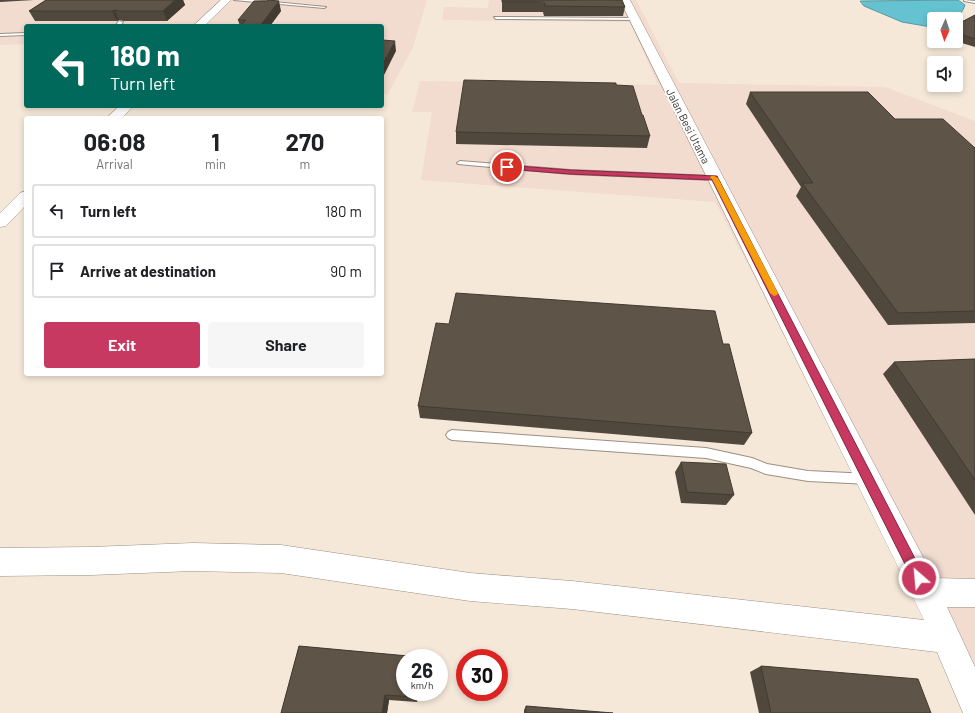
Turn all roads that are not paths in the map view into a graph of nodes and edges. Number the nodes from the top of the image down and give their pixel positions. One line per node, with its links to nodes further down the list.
1 (226, 0): 9 (street)
2 (236, 0): 6 (lane)
3 (625, 0): 8 (street, Jalan Besi Utama)
4 (966, 0): 5 (lane)
5 (975, 2)
6 (324, 7)
7 (496, 18): 8 (lane)
8 (635, 19): 15 (street, Jalan Besi Utama)
9 (200, 24)
10 (24, 34): 11 (lane)
11 (0, 35)
12 (125, 108): 13 (street)
13 (116, 116)
14 (460, 163): 15 (lane)
15 (714, 178): 19 (street, Jalan Besi Utama)
16 (24, 198): 17 (street)
17 (0, 222)
18 (452, 435): 19 (lane)
19 (869, 479): 21 (street, Jalan Besi Utama)
20 (0, 562): 23 (street)
21 (926, 592): 22 (street); 23 (street, Jalan Besi Utama)
22 (975, 593)
23 (946, 638): 24 (street, Jalan Besi Utama)
24 (975, 704)

